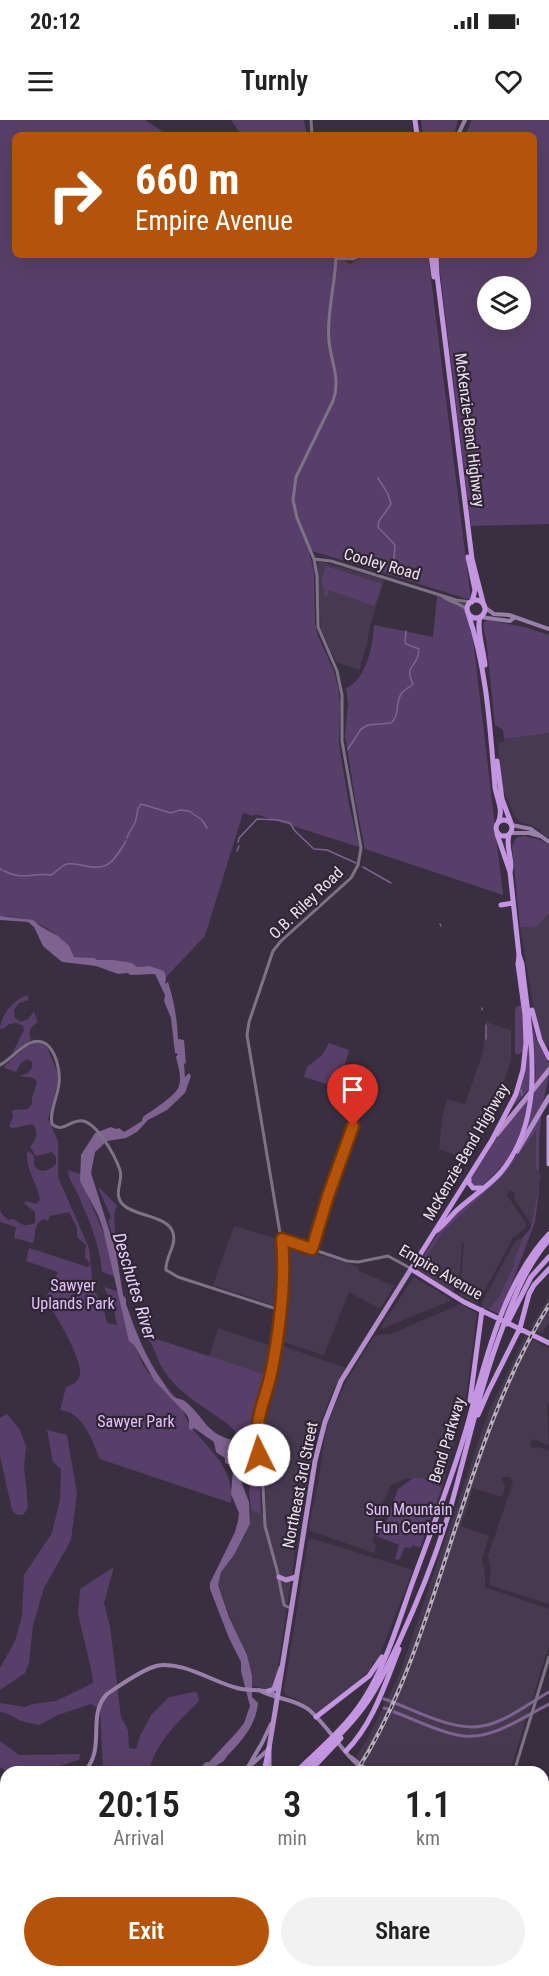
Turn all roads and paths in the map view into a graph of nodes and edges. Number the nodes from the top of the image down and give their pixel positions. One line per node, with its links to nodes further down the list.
1 (336, 258): 4 (street, O.B. Riley Road)
2 (431, 258): 6 (highway, McKenzie-Bend Highway)
3 (436, 258): 7 (highway, McKenzie-Bend Highway)
4 (314, 559): 5 (street, Cooley Road); 36 (street, O.B. Riley Road)
5 (441, 595): 6 (street, Cooley Road); 8 (street, Cooley Road)
6 (472, 602): 7 (highway); 8 (highway)
7 (484, 607): 9 (highway); 10 (main road)
8 (468, 612): 9 (highway); 12 (highway)
9 (480, 617): 10 (main road); 13 (highway)
10 (514, 618): 11 (main road)
11 (549, 629)
12 (498, 823): 13 (highway); 14 (highway)
13 (511, 824): 15 (highway); 16 (main road)
14 (497, 834): 15 (highway); 18 (highway, McKenzie-Bend Highway)
15 (510, 834): 16 (main road); 18 (highway, McKenzie-Bend Highway)
16 (540, 836): 17 (main road)
17 (549, 842)
18 (510, 872): 19 (highway, McKenzie-Bend Highway)
19 (513, 903): 20 (highway); 21 (highway, McKenzie-Bend Highway)
20 (501, 905)
21 (519, 955): 22 (highway, McKenzie-Bend Highway); 29 (highway, McKenzie-Bend Highway)
22 (522, 964): 23 (highway); 30 (highway, McKenzie-Bend Highway)
23 (549, 1058)
24 (0, 1065): 42 (street)
25 (549, 1070): 29 (main road)
26 (549, 1097): 30 (main road)
27 (549, 1117): 31 (highway)
28 (353, 1126): 38 (street)
29 (492, 1140): 32 (highway, McKenzie-Bend Highway)
30 (509, 1162): 33 (highway, McKenzie-Bend Highway)
31 (549, 1164)
32 (469, 1177): 33 (highway); 34 (highway, McKenzie-Bend Highway)
33 (482, 1188): 34 (highway, McKenzie-Bend Highway)
34 (435, 1232): 40 (highway, Northeast 3rd Street)
35 (549, 1234): 47 (highway, Bend Parkway)
36 (282, 1239): 38 (street, Empire Avenue); 42 (street, O.B. Riley Road)
37 (549, 1240): 45 (highway, Bend Parkway)
38 (311, 1248): 40 (street, Empire Avenue)
39 (549, 1257): 45 (highway)
40 (411, 1269): 43 (highway, Empire Avenue); 49 (main road, Northeast 3rd Street)
41 (549, 1269): 44 (highway)
42 (280, 1310): 50 (street, O.B. Riley Road)
43 (482, 1310): 44 (highway, Empire Avenue); 47 (highway)
44 (520, 1328): 46 (highway, Empire Avenue); 48 (highway)
45 (498, 1341): 48 (highway, Bend Parkway)
46 (549, 1342)
47 (462, 1443): 52 (highway, Bend Parkway)
48 (458, 1480): 51 (highway, Bend Parkway)
49 (294, 1578): 50 (main road); 53 (main road, Northeast 3rd Street)
50 (279, 1580): 53 (street, O.B. Riley Road)
51 (419, 1598): 61 (highway, Bend Parkway); 64 (highway)
52 (405, 1603): 59 (highway); 61 (highway, Bend Parkway)
53 (292, 1609): 55 (main road, Northeast 3rd Street)
54 (549, 1657): 73 (street)
55 (283, 1664): 57 (main road); 58 (main road, Northeast 3rd Street)
56 (258, 1690): 57 (main road); 58 (main road); 65 (main road)
57 (268, 1691): 58 (main road)
58 (278, 1697): 59 (main road); 60 (main road, Northeast 3rd Street)
59 (316, 1717): 64 (main road)
60 (274, 1718): 63 (main road, Northeast 3rd Street); 66 (main road)
61 (340, 1734): 62 (highway, Bend Parkway)
62 (330, 1744): 69 (highway, Bend Parkway); 70 (highway, Bend Parkway); 71 (highway)
63 (269, 1748): 66 (main road); 67 (highway); 68 (main road, Northeast 3rd Street)
64 (346, 1751): 72 (main road)
65 (89, 1766)
66 (249, 1766)
67 (265, 1766)
68 (269, 1766)
69 (303, 1766)
70 (307, 1766)
71 (314, 1766)
72 (362, 1766)
73 (516, 1766)

